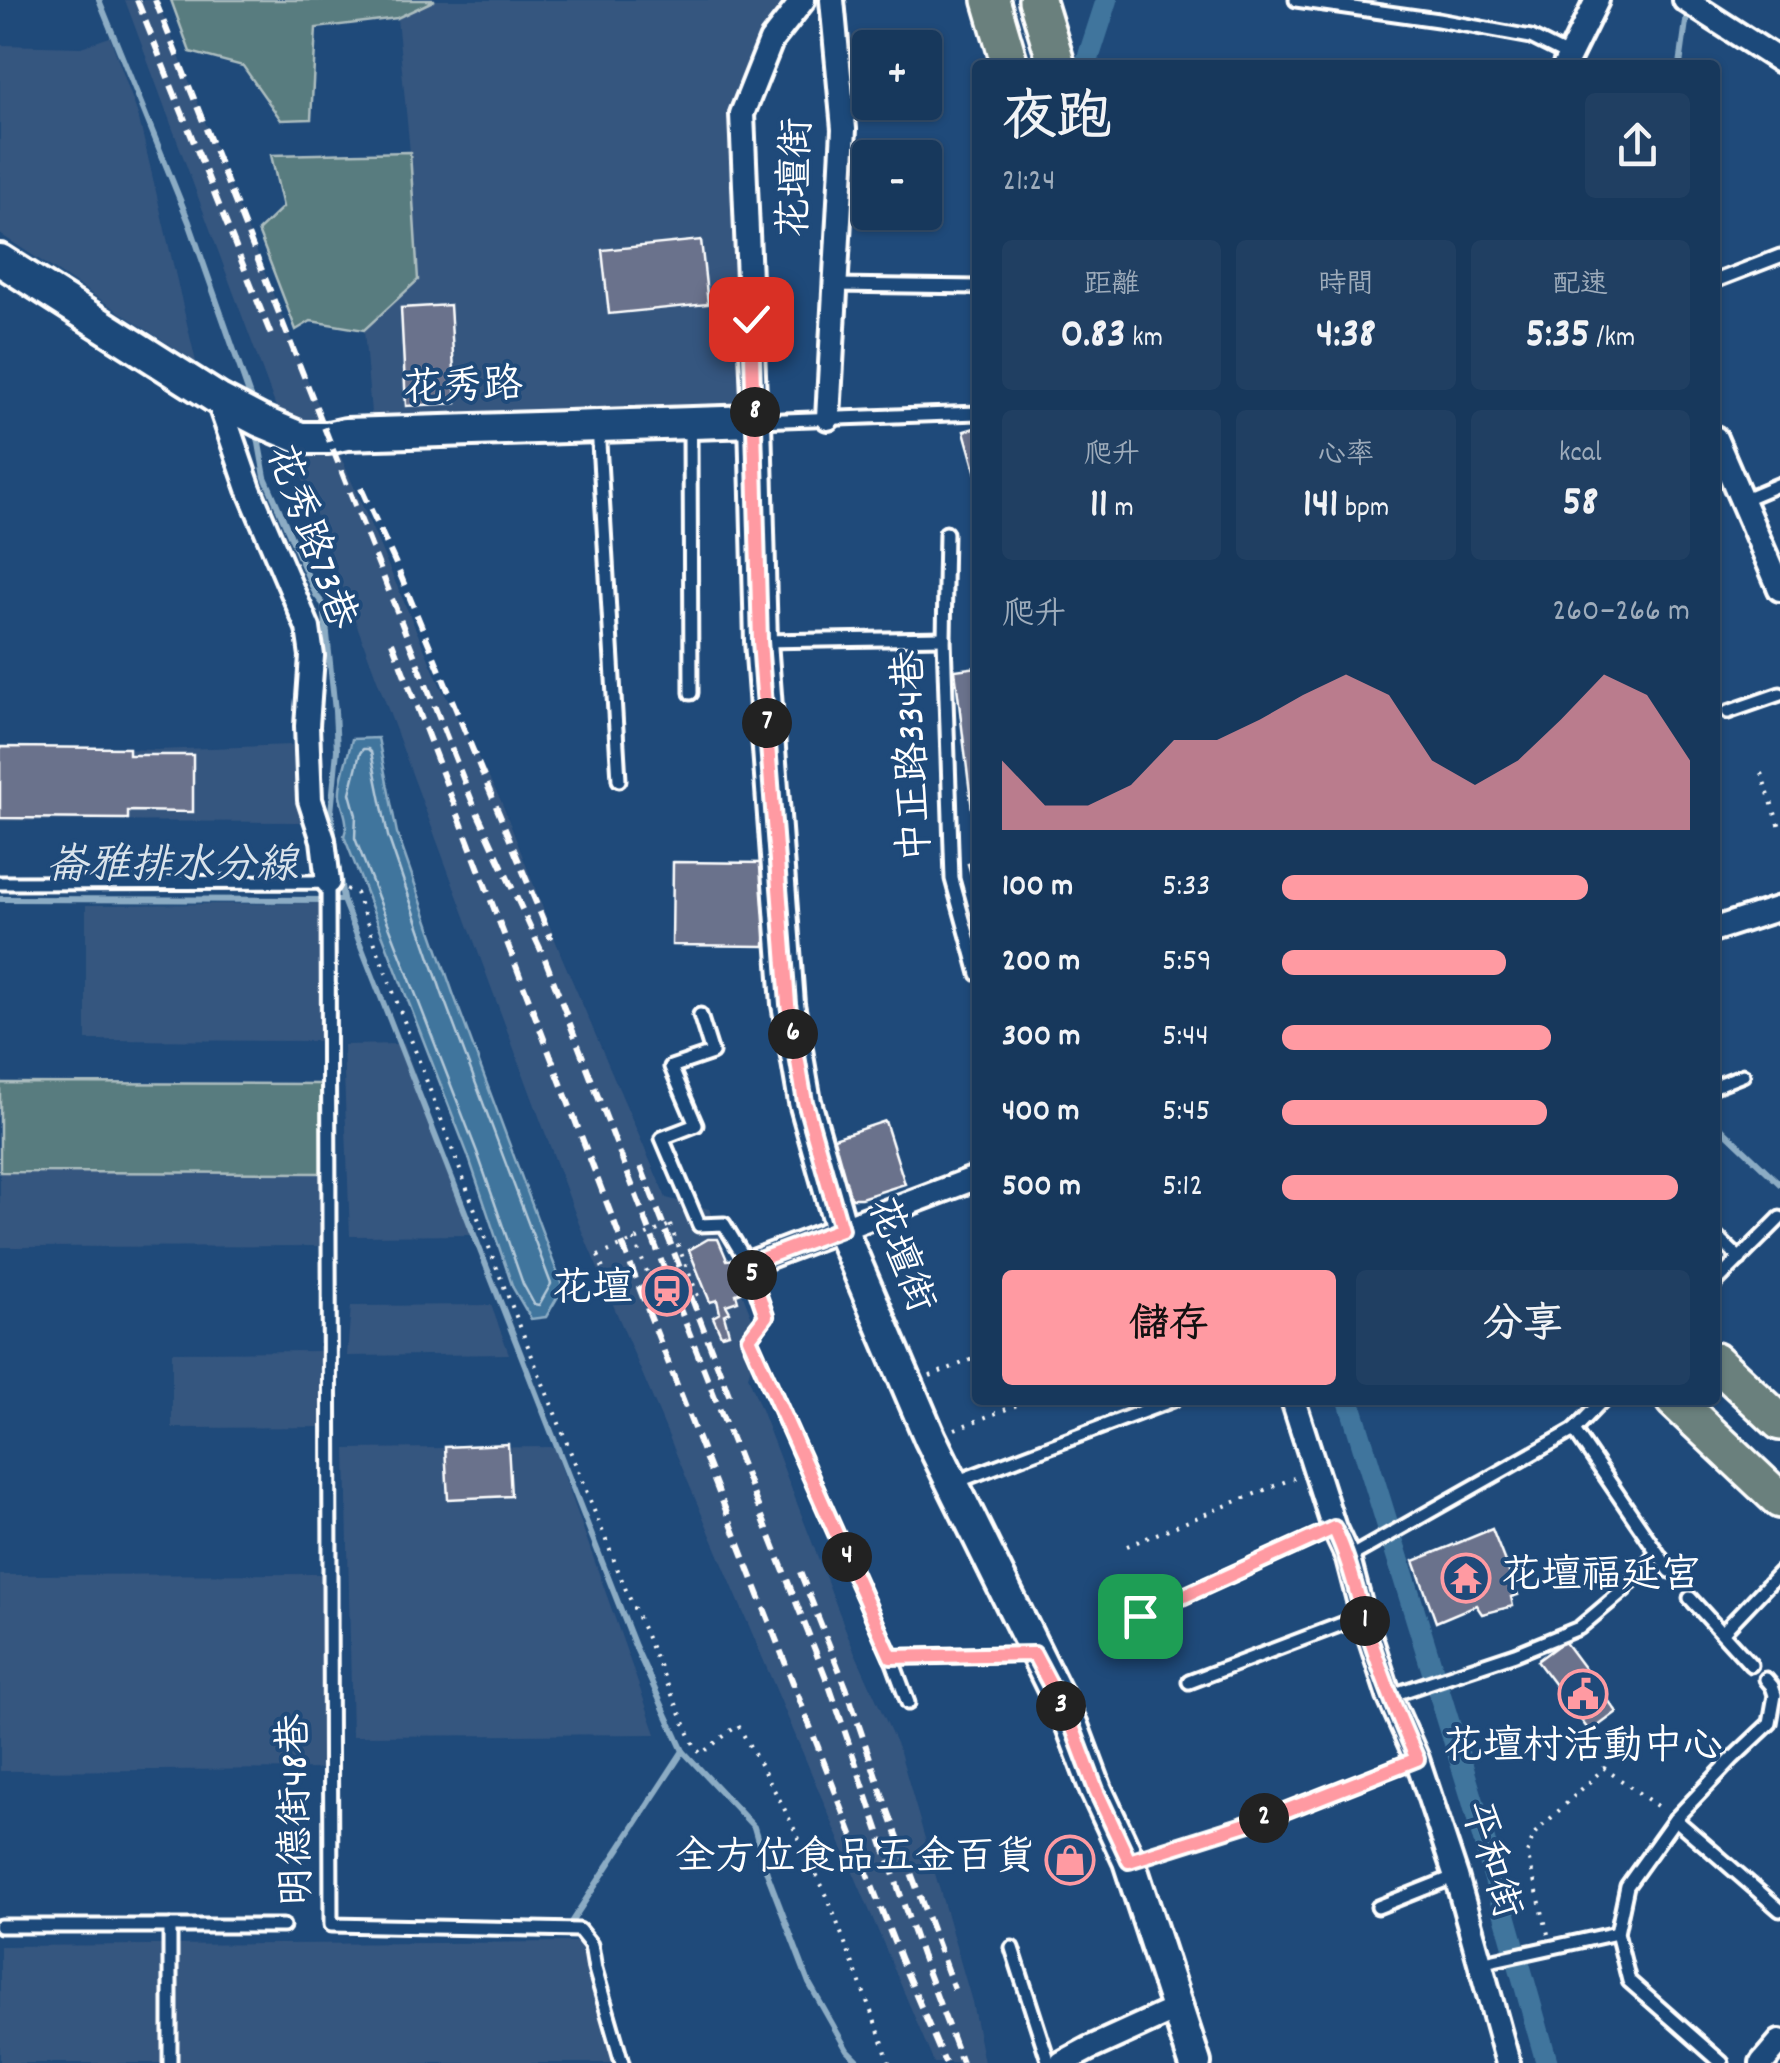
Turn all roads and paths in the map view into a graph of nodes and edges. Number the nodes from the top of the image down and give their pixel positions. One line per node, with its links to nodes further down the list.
1 (803, 0): 21 (street)
2 (832, 0): 16 (street, 花壇街)
3 (991, 0): 9 (main road)
4 (1037, 0): 8 (main road)
5 (1296, 0): 10 (lane)
6 (1598, 0): 11 (street)
7 (1685, 0): 12 (street)
8 (1055, 57)
9 (1009, 60)
10 (1565, 60)
11 (1568, 60)
12 (1780, 60)
13 (1780, 256): 15 (lane)
14 (0, 260): 18 (street, 花秀路)
15 (1720, 279)
16 (835, 285): 17 (lane); 20 (street, 花壇街)
17 (972, 287)
18 (218, 399): 23 (street, 花秀路); 37 (street, 花秀路73巷)
19 (972, 413): 20 (lane, 花秀路)
20 (828, 418): 21 (lane, 花秀路)
21 (756, 422): 22 (street, 花秀路); 30 (street, 花壇街)
22 (690, 424): 23 (street, 花秀路); 31 (lane)
23 (598, 426): 35 (lane)
24 (1720, 449): 26 (street)
25 (1780, 484): 26 (lane)
26 (1742, 500): 28 (street)
27 (946, 533): 29 (lane, 中正路334巷)
28 (1780, 589)
29 (944, 638): 30 (lane); 41 (lane, 中正路334巷)
30 (760, 641): 47 (street, 花壇街)
31 (691, 693)
32 (1780, 694): 33 (lane)
33 (1728, 712)
34 (1761, 773): 36 (path)
35 (619, 780)
36 (1780, 826)
37 (328, 882): 38 (lane); 56 (lane, 花秀路73巷); 106 (path)
38 (0, 884)
39 (1780, 908): 40 (street)
40 (1720, 927)
41 (972, 952)
42 (700, 1015): 51 (lane)
43 (1743, 1076): 44 (lane)
44 (1720, 1084)
45 (972, 1179): 47 (street)
46 (1780, 1218): 50 (lane)
47 (841, 1229): 51 (street); 59 (street, 花壇街)
48 (634, 1240): 52 (path); 54 (path, bridge); 55 (path, bridge)
49 (1720, 1240): 50 (lane)
50 (1740, 1259): 53 (lane)
51 (748, 1264): 82 (lane)
52 (650, 1278)
53 (1720, 1279)
54 (706, 1292)
55 (615, 1300)
56 (329, 1306): 105 (lane, 明德街48巷)
57 (972, 1359): 59 (path)
58 (1720, 1366): 65 (main road)
59 (907, 1384): 67 (street, 花壇街)
60 (1017, 1405): 67 (path)
61 (1160, 1405): 69 (lane)
62 (1295, 1405): 68 (street, 平和街)
63 (1599, 1405): 66 (lane)
64 (1679, 1405): 70 (main road)
65 (1780, 1422)
66 (1574, 1430): 73 (lane); 74 (lane)
67 (930, 1438): 69 (street, 花壇街)
68 (1315, 1470): 71 (street, 平和街); 72 (path)
69 (952, 1483): 81 (street, 花壇街)
70 (1780, 1500)
71 (1334, 1528): 74 (street, 平和街); 78 (lane)
72 (1128, 1546)
73 (1656, 1552): 75 (lane); 86 (lane)
74 (1348, 1558): 79 (street, 平和街)
75 (1670, 1572)
76 (1780, 1572): 80 (lane)
77 (1690, 1598): 80 (lane)
78 (1140, 1616)
79 (1363, 1616): 85 (lane); 86 (street, 平和街)
80 (1722, 1632): 83 (lane)
81 (1034, 1654): 82 (lane); 91 (street, 花壇街)
82 (891, 1657): 87 (lane)
83 (1751, 1665)
84 (1766, 1680): 90 (lane)
85 (1189, 1682)
86 (1389, 1696): 88 (street, 平和街)
87 (908, 1703)
88 (1417, 1759): 89 (lane); 92 (street, 平和街)
89 (1272, 1816): 91 (path)
90 (1674, 1819): 94 (lane); 98 (lane); 100 (path)
91 (1129, 1861): 102 (street, 花壇街)
92 (1456, 1876): 93 (lane); 101 (street, 平和街)
93 (1378, 1908)
94 (1780, 1910)
95 (0, 1926): 96 (lane)
96 (170, 1926): 97 (lane); 104 (lane)
97 (283, 1926)
98 (1617, 1933): 100 (lane); 111 (lane)
99 (1012, 1948): 107 (lane)
100 (1552, 1948): 101 (lane)
101 (1480, 1963): 110 (street, 平和街)
102 (1178, 2008): 108 (street); 109 (street, 花壇街)
103 (1780, 2042): 112 (street)
104 (170, 2063)
105 (622, 2063)
106 (889, 2063)
107 (1049, 2063)
108 (1062, 2063)
109 (1194, 2063)
110 (1508, 2063)
111 (1722, 2063)
112 (1762, 2063)

